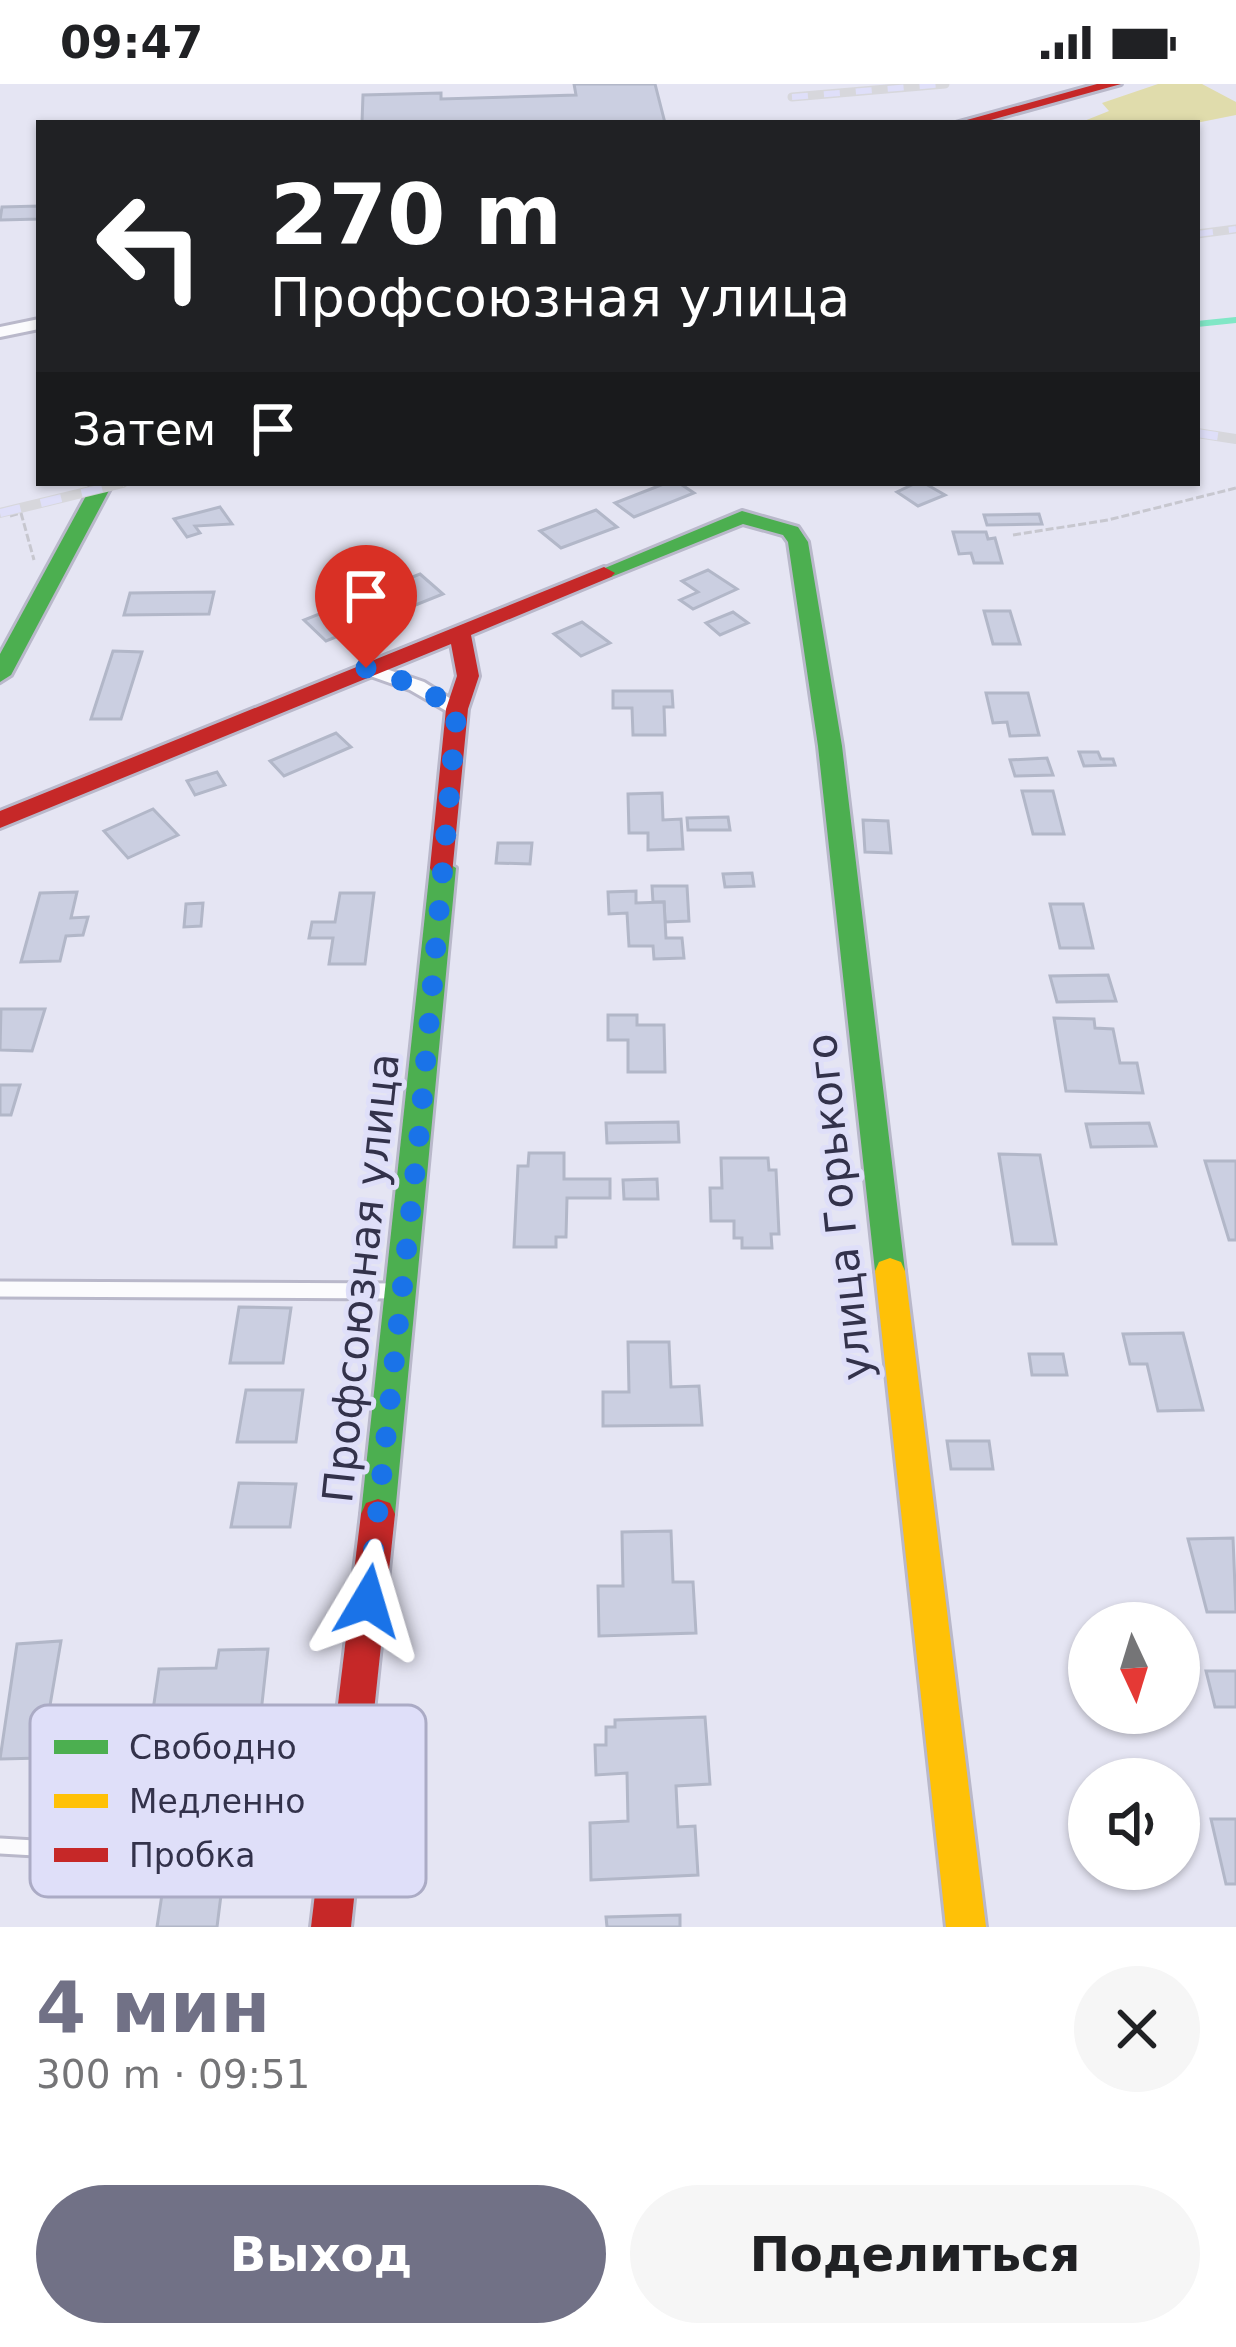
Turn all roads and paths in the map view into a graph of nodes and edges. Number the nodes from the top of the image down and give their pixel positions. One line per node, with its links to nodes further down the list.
1 (1114, 84): 2 (street)
2 (975, 120)
3 (36, 325): 4 (street)
4 (0, 332)
5 (101, 486): 10 (street)
6 (1236, 488): 7 (path)
7 (1013, 535)
8 (460, 633): 9 (street); 11 (street, Профсоюзная улица); 20 (street, улица Горького)
9 (366, 668): 11 (street); 12 (street)
10 (0, 675)
11 (457, 709): 14 (street, Профсоюзная улица)
12 (0, 820)
13 (0, 1289): 14 (lane)
14 (404, 1291): 15 (street, Профсоюзная улица)
15 (356, 1705)
16 (0, 1846): 17 (lane)
17 (30, 1848)
18 (334, 1897): 19 (street, Профсоюзная улица)
19 (331, 1927)
20 (966, 1927)

